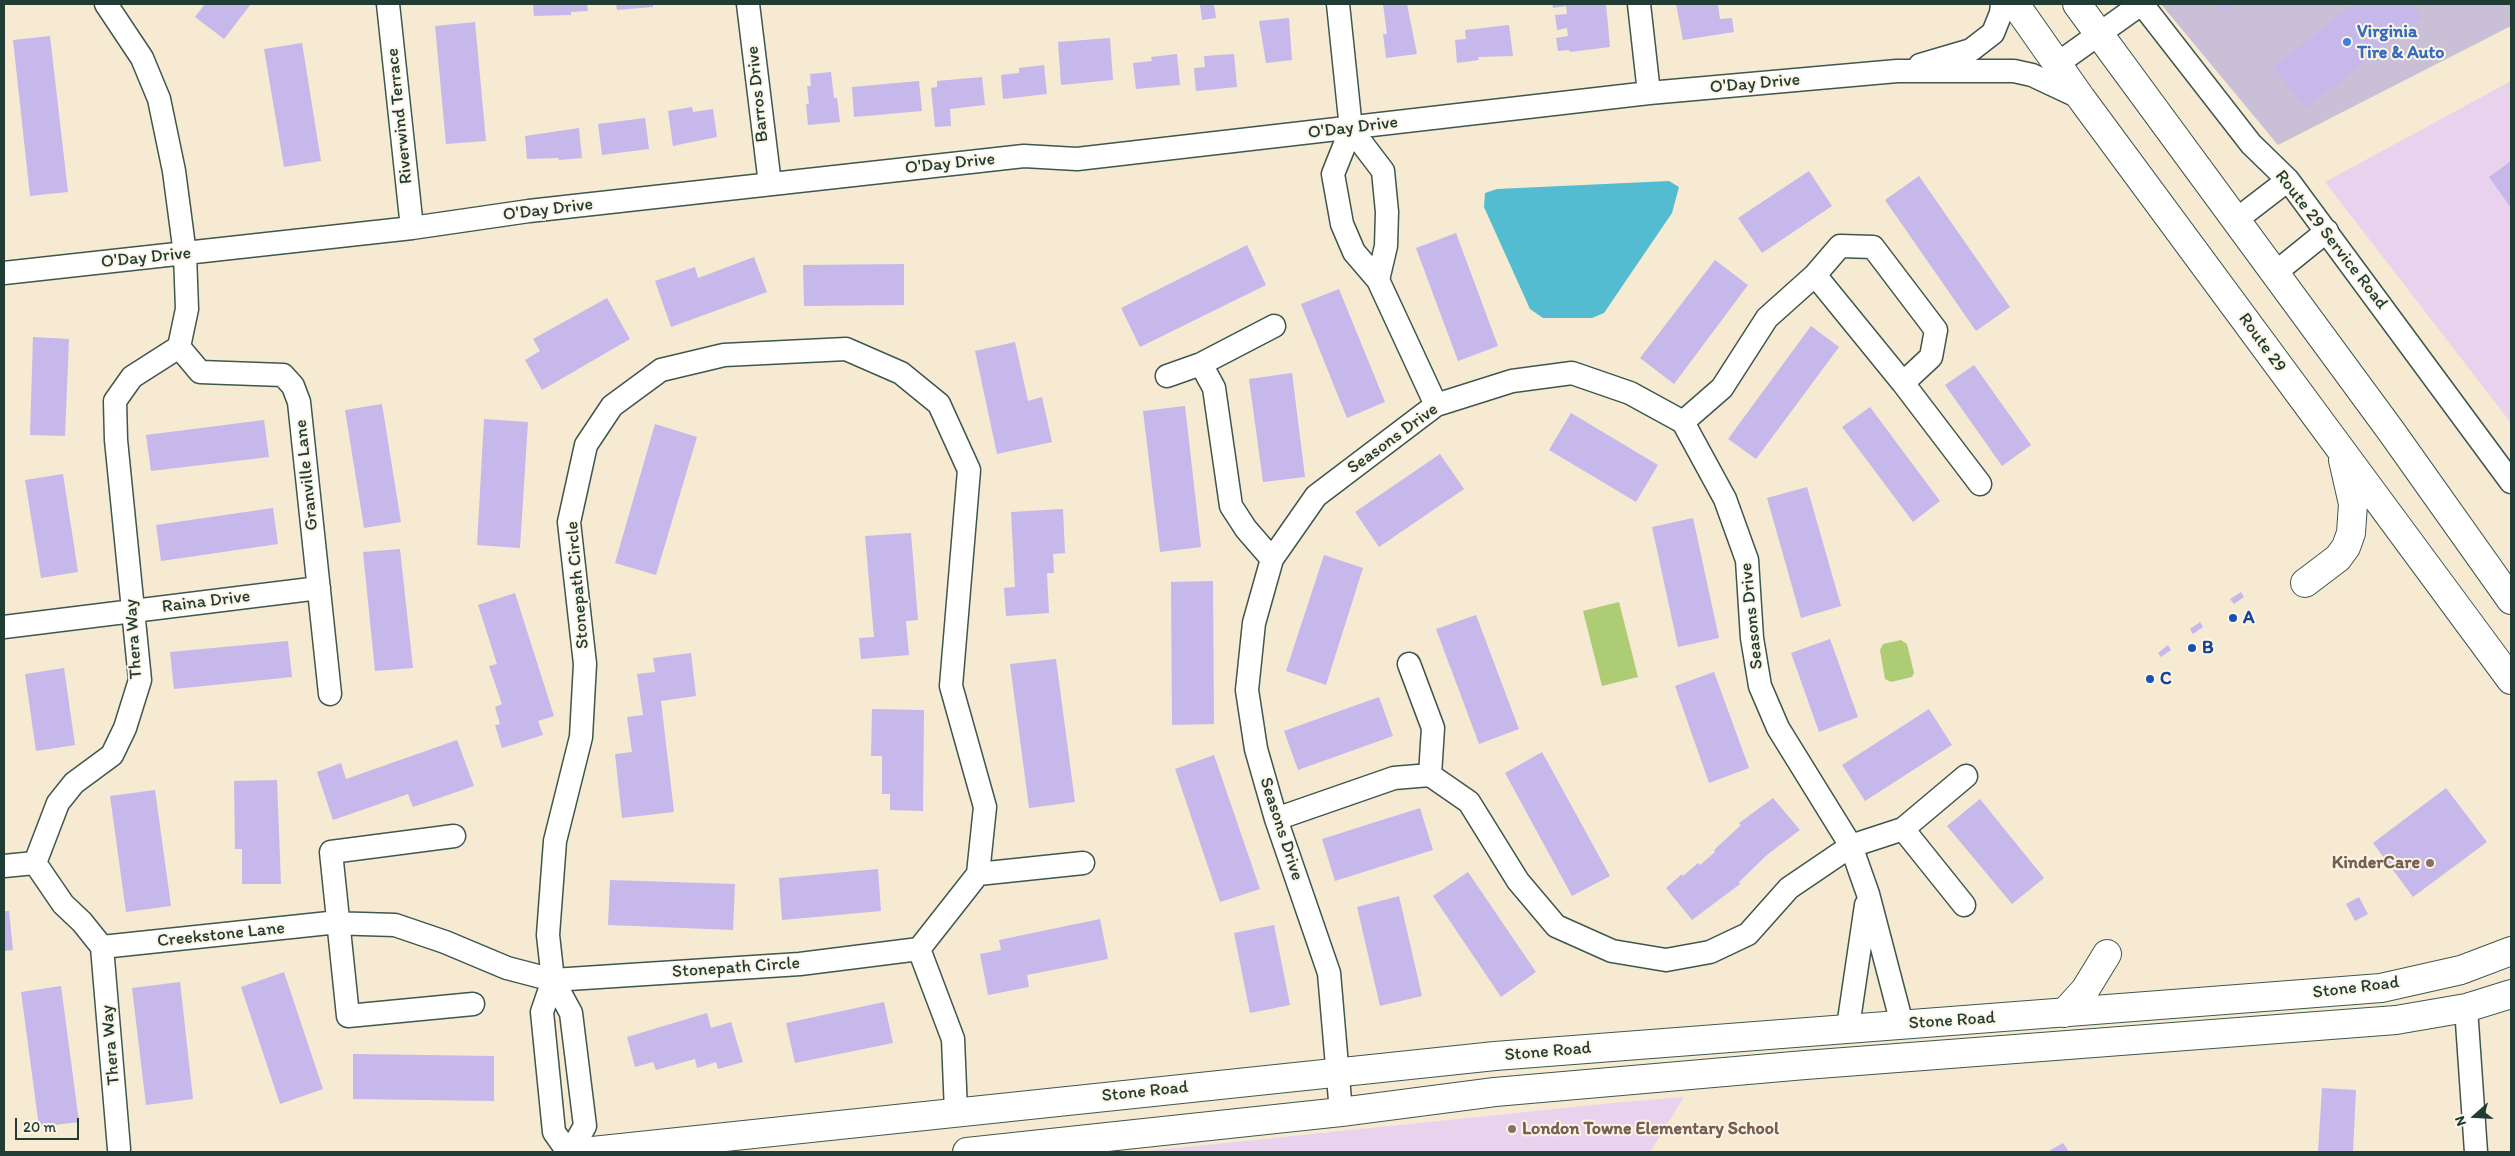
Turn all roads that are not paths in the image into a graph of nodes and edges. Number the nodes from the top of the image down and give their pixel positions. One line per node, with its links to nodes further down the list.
1 (106, 4): 21 (street)
2 (388, 4): 19 (street, Riverwind Terrace)
3 (748, 4): 17 (street, Barros Drive)
4 (1338, 4): 15 (street)
5 (1639, 4): 13 (street)
6 (2002, 4): 12 (street, O'Day Drive)
7 (2015, 4): 11 (main road, Route 29)
8 (2077, 4): 10 (main road)
9 (2142, 4): 10 (street); 16 (street, Route 29 Service Road)
10 (2099, 34): 11 (street); 18 (main road)
11 (2057, 64): 14 (main road, Route 29)
12 (1897, 71): 13 (street, O'Day Drive); 14 (street, O'Day Drive)
13 (1648, 93): 15 (street, O'Day Drive)
14 (2081, 98): 33 (main road, Route 29)
15 (1351, 129): 17 (street, O'Day Drive); 25 (street); 25 (street)
16 (2288, 180): 18 (street); 20 (street, Route 29 Service Road)
17 (770, 184): 19 (street, O'Day Drive)
18 (2236, 220): 23 (main road)
19 (412, 228): 21 (street, O'Day Drive)
20 (2327, 231): 23 (street); 34 (street, Route 29 Service Road)
21 (185, 254): 22 (street, O'Day Drive); 27 (street)
22 (4, 273)
23 (2275, 273): 39 (main road)
24 (1815, 275): 30 (street); 30 (street); 32 (street)
25 (1378, 280): 31 (street)
26 (1274, 326): 28 (street)
27 (179, 347): 38 (street, Granville Lane); 40 (street, Thera Way)
28 (1201, 364): 29 (street); 36 (street)
29 (1167, 376)
30 (1903, 383): 35 (street)
31 (1436, 405): 32 (street, Seasons Drive); 36 (street, Seasons Drive)
32 (1683, 422): 50 (street, Seasons Drive)
33 (2341, 449): 37 (main road); 43 (main road, Route 29)
34 (2511, 482)
35 (1980, 484)
36 (1272, 559): 47 (street, Seasons Drive)
37 (2305, 583)
38 (319, 588): 40 (street, Raina Drive); 44 (street, Granville Lane)
39 (2511, 600)
40 (133, 610): 41 (street, Raina Drive); 51 (street, Thera Way)
41 (4, 627)
42 (1409, 664): 45 (street)
43 (2511, 680)
44 (330, 694)
45 (1430, 775): 47 (street); 50 (street)
46 (1966, 776): 48 (street)
47 (1276, 819): 69 (street, Seasons Drive)
48 (1903, 829): 50 (street); 56 (street)
49 (454, 836): 57 (street)
50 (1851, 846): 55 (street, Seasons Drive)
51 (35, 863): 53 (street); 58 (street)
52 (1083, 863): 54 (street)
53 (4, 866)
54 (978, 874): 59 (street); 62 (street, Stonepath Circle)
55 (1868, 894): 67 (street, Seasons Drive); 68 (street, Seasons Drive)
56 (1964, 905)
57 (340, 924): 58 (street, Creekstone Lane); 62 (street, Creekstone Lane); 64 (street)
58 (102, 947): 72 (street, Thera Way)
59 (919, 949): 62 (street, Stonepath Circle); 70 (street)
60 (2511, 951): 66 (main road, Stone Road)
61 (2107, 954): 66 (main road)
62 (552, 980): 73 (street, Stonepath Circle); 73 (street, Stonepath Circle)
63 (2511, 994): 65 (main road, Stone Road)
64 (473, 1004)
65 (2466, 1008): 71 (main road, Stone Road); 76 (street)
66 (2064, 1012): 67 (main road, Stone Road)
67 (1902, 1024): 68 (main road, Stone Road)
68 (1848, 1028): 69 (main road, Stone Road)
69 (1339, 1071): 70 (main road, Stone Road); 71 (street, Seasons Drive)
70 (956, 1112): 74 (main road, Stone Road)
71 (1341, 1112): 75 (main road, Stone Road)
72 (119, 1148)
73 (569, 1152)
74 (583, 1152)
75 (967, 1152)
76 (2476, 1152)

